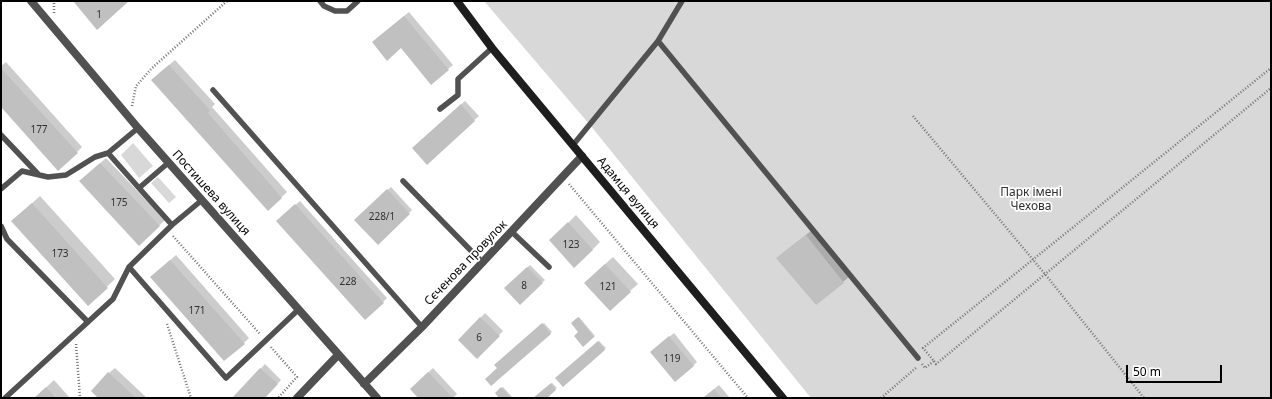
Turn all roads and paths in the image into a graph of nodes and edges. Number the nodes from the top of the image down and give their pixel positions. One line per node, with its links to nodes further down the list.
1 (31, 1): 14 (street, Постишева вулиця)
2 (227, 1): 14 (path)
3 (320, 1): 4 (lane)
4 (358, 1)
5 (458, 1): 8 (street, Адамця вулиця)
6 (682, 1): 7 (lane)
7 (658, 41): 17 (lane); 42 (lane)
8 (492, 48): 12 (lane); 17 (street, Адамця вулиця)
9 (1271, 68): 30 (path)
10 (1271, 88): 34 (path)
11 (213, 90): 38 (lane)
12 (440, 109)
13 (913, 116): 30 (path)
14 (130, 118): 15 (street, Постишева вулиця)
15 (138, 128): 18 (lane); 20 (street, Постишева вулиця)
16 (1, 135): 21 (lane)
17 (573, 145): 19 (street, Адамця вулиця)
18 (108, 153): 21 (lane); 24 (lane)
19 (582, 156): 22 (street, Сєченова провулок); 52 (street, Адамця вулиця)
20 (168, 163): 24 (lane); 26 (street, Постишева вулиця)
21 (38, 174): 25 (lane)
22 (563, 177): 29 (street, Сєченова провулок); 51 (path)
23 (403, 180): 31 (lane)
24 (139, 188): 28 (lane)
25 (1, 189)
26 (202, 200): 28 (lane); 36 (street, Постишева вулиця)
27 (1, 226): 37 (lane)
28 (170, 227): 33 (lane); 40 (path)
29 (512, 232): 31 (street, Сєченова провулок); 32 (lane)
30 (1033, 260): 34 (path); 43 (path)
31 (483, 263): 38 (street, Сєченова провулок)
32 (549, 267)
33 (129, 268): 35 (lane); 37 (lane)
34 (1045, 274): 43 (path); 54 (path)
35 (161, 305): 40 (lane); 47 (path)
36 (299, 309): 40 (lane); 41 (street, Постишева вулиця)
37 (88, 322): 39 (lane)
38 (422, 327): 44 (street, Сєченова провулок)
39 (76, 333): 45 (lane); 46 (path)
40 (265, 341): 48 (path)
41 (338, 355): 44 (street, Постишева вулиця); 49 (street)
42 (918, 358)
43 (934, 361): 53 (path)
44 (364, 384): 50 (street, Постишева вулиця)
45 (5, 398)
46 (80, 398)
47 (191, 398)
48 (278, 398)
49 (297, 398)
50 (377, 398)
51 (748, 398)
52 (783, 398)
53 (881, 398)
54 (1144, 398)

